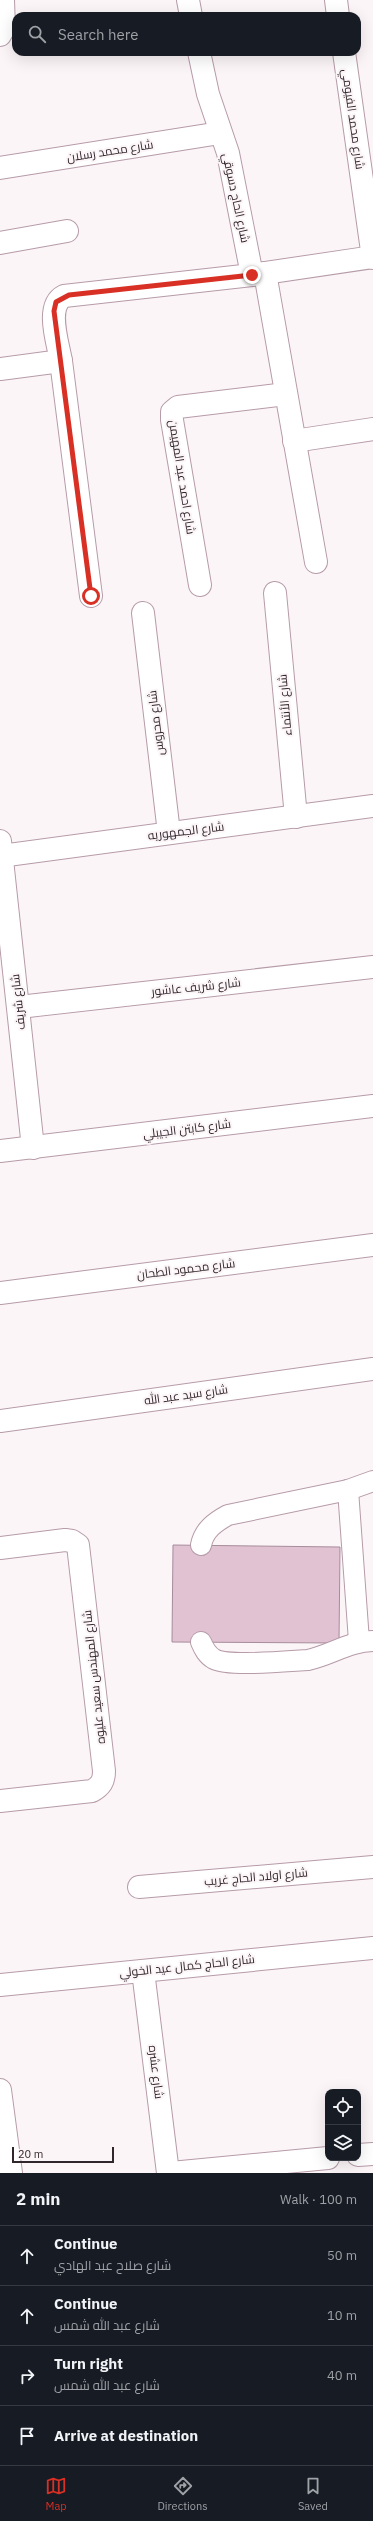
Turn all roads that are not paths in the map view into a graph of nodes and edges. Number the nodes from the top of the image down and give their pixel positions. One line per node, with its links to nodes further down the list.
1 (3, 0): 6 (street)
2 (188, 0): 4 (street)
3 (336, 0): 5 (street)
4 (190, 12)
5 (338, 12)
6 (0, 35)
7 (200, 56): 9 (street, شارع الحاج دسوقي)
8 (345, 56): 13 (street, شارع محمد الفيومي)
9 (220, 134): 10 (street, شارع محمد رسلان); 14 (street, شارع الحاج دسوقي)
10 (0, 168)
11 (67, 231): 12 (street)
12 (0, 243)
13 (373, 258): 14 (street)
14 (258, 274): 15 (street); 17 (street, شارع الحاج دسوقي)
15 (61, 361): 16 (street); 23 (street)
16 (0, 369)
17 (286, 394): 19 (street, شارع الحاج دسوقي); 21 (street, شارع احمد عبد المهيمن)
18 (373, 429): 19 (street)
19 (294, 441): 20 (street, شارع الحاج دسوقي)
20 (316, 562)
21 (200, 585)
22 (275, 593): 26 (street, شارع الأنتماء)
23 (91, 596)
24 (143, 613): 27 (street, شارع محروس)
25 (373, 806): 26 (street, شارع الجمهوريه)
26 (296, 817): 27 (street, شارع الجمهوريه)
27 (169, 833): 28 (street, شارع الجمهوريه)
28 (1, 851): 30 (street, شارع شريف)
29 (373, 967): 30 (street, شارع شريف عاشور)
30 (19, 1007): 32 (street, شارع شريف)
31 (373, 1106): 32 (street, شارع كابتن الجيبلي)
32 (34, 1148): 33 (street, شارع كابتن الجيبلي)
33 (0, 1151)
34 (373, 1245): 35 (street, شارع محمود الطحان)
35 (0, 1293)
36 (373, 1369): 37 (street, شارع سيد عبد الله)
37 (0, 1421)
38 (373, 1482): 39 (lane)
39 (348, 1490): 40 (lane); 42 (lane)
40 (201, 1545)
41 (0, 1548): 44 (street, شارع المهندس سعيد عليوه)
42 (366, 1641): 43 (lane)
43 (201, 1642)
44 (0, 1802)
45 (373, 1867): 46 (street, شارع اولاد الحاج غريب)
46 (139, 1887)
47 (373, 1948): 48 (street, شارع الحاج كمال عيد الخولي)
48 (143, 1971): 49 (street, شارع الحاج كمال عيد الخولي); 55 (street, شارع عشره)
49 (0, 1985)
50 (0, 2090): 54 (street)
51 (373, 2154): 52 (street)
52 (361, 2155)
53 (325, 2158): 56 (street)
54 (11, 2173)
55 (168, 2173)
56 (171, 2173)

